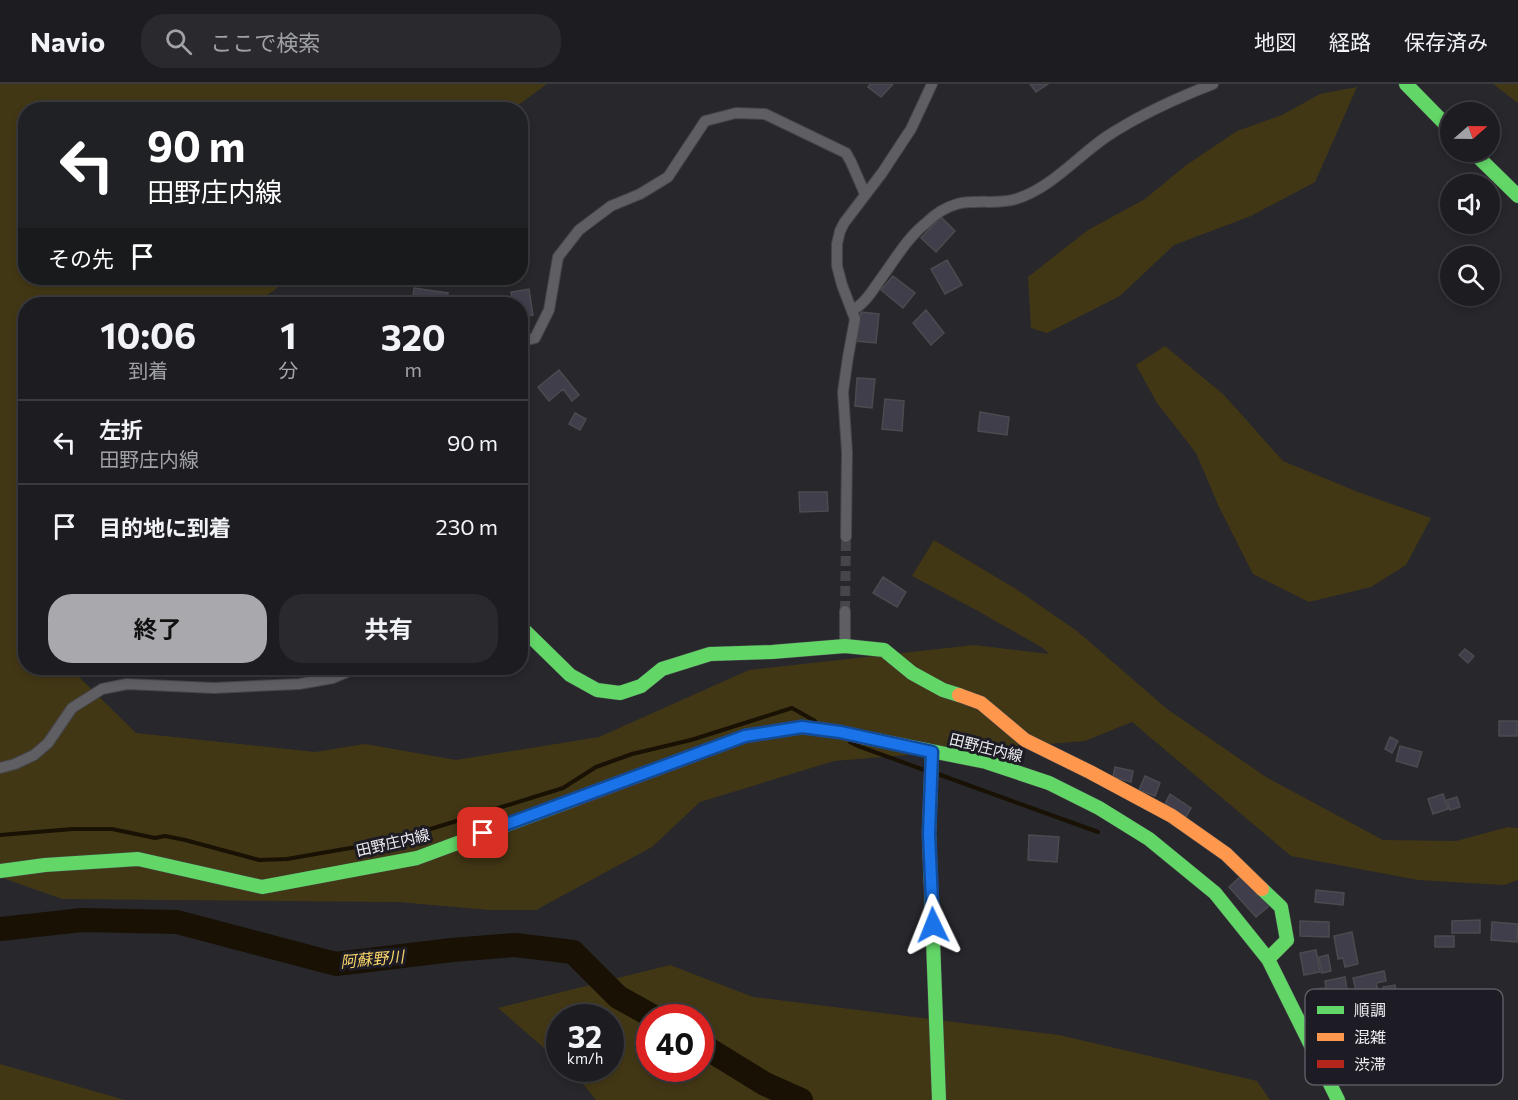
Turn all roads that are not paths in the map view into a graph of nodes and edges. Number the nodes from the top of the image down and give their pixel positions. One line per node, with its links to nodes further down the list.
1 (932, 84): 6 (street)
2 (1213, 84): 8 (street)
3 (1406, 84): 4 (main road)
4 (1440, 119)
5 (1483, 162): 7 (main road)
6 (865, 194): 8 (street); 9 (street)
7 (1518, 196)
8 (852, 310): 10 (street)
9 (528, 340)
10 (846, 537)
11 (845, 611): 13 (street)
12 (528, 634): 13 (main road)
13 (845, 646): 18 (main road)
14 (340, 675): 16 (street)
15 (932, 752): 17 (main road, 田野庄内線); 18 (main road, 田野庄内線); 21 (main road)
16 (0, 768)
17 (0, 871)
18 (1268, 959): 19 (main road, 田野庄内線)
19 (1305, 1034)
20 (1331, 1085): 22 (main road, 田野庄内線)
21 (939, 1100)
22 (1338, 1100)

